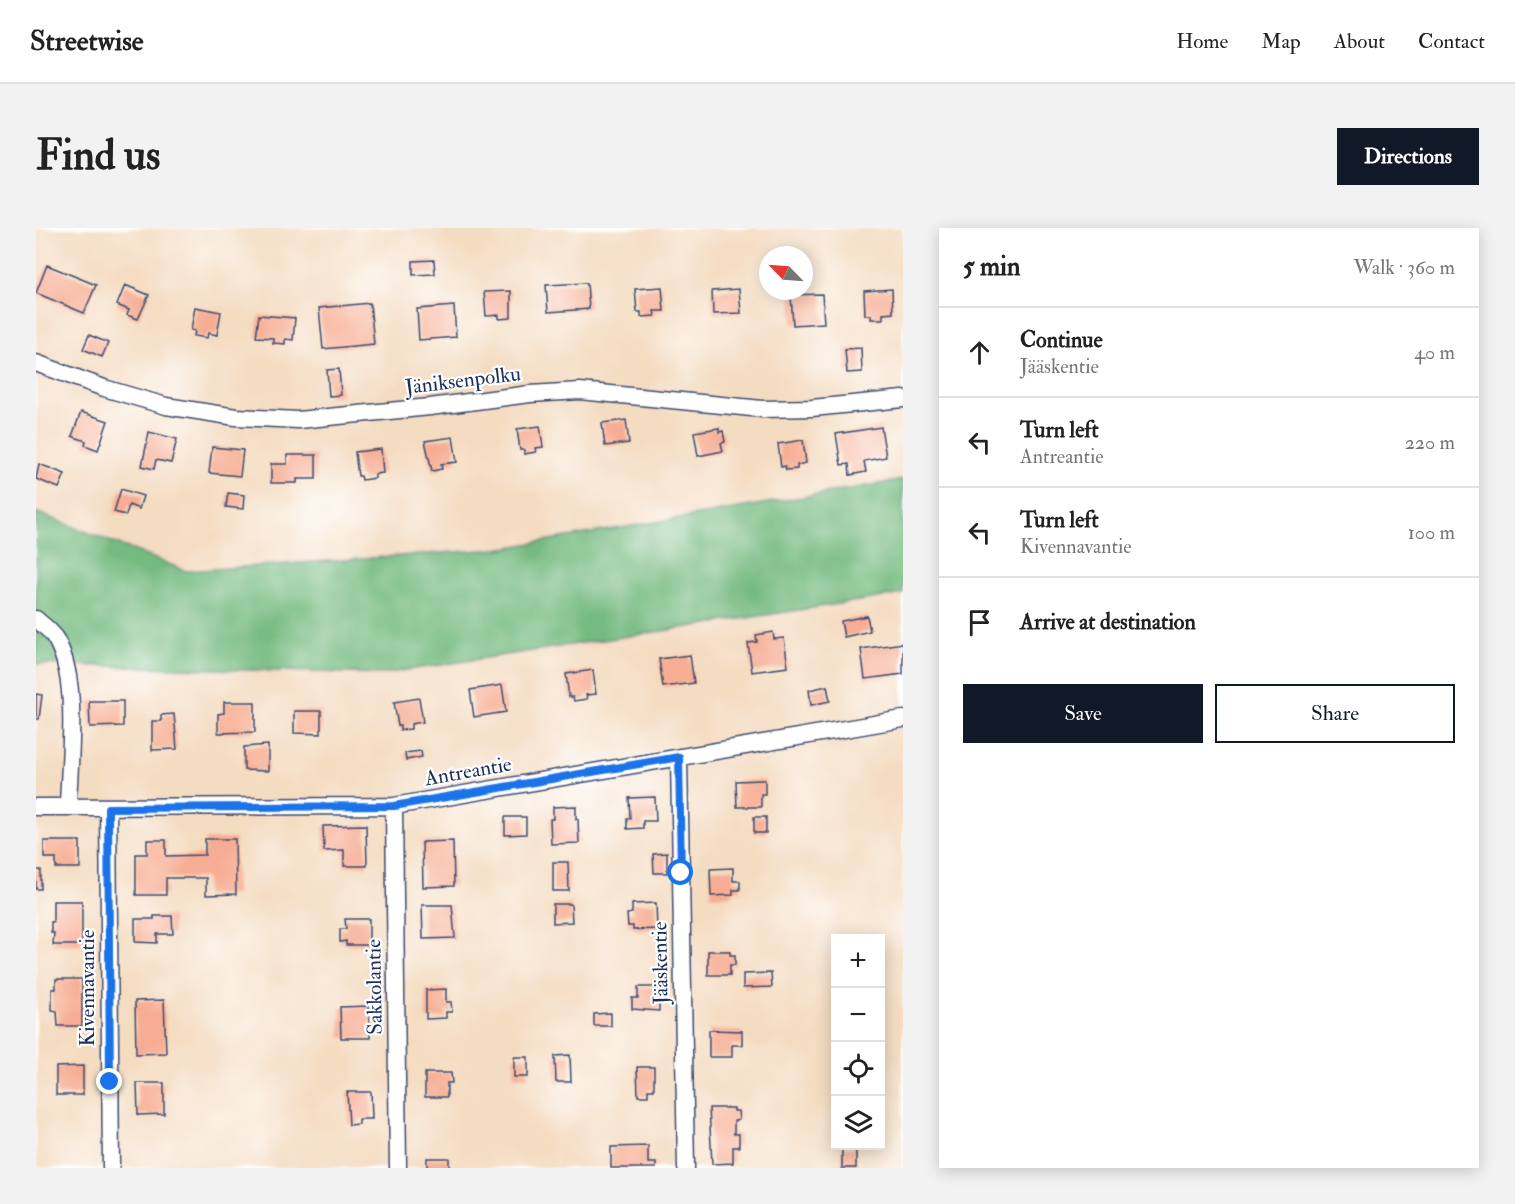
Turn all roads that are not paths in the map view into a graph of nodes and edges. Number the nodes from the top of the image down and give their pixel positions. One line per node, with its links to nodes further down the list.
1 (36, 363): 2 (street, Jäniksenpolku)
2 (903, 399)
3 (36, 619): 8 (street)
4 (903, 719): 5 (street, Antreantie)
5 (679, 757): 6 (street, Antreantie); 12 (street, Jääskentie)
6 (394, 806): 9 (street, Antreantie); 11 (street, Sakkolantie)
7 (36, 807): 8 (street, Antreantie)
8 (68, 807): 9 (street, Antreantie)
9 (108, 808): 10 (street, Kivennavantie)
10 (111, 1168)
11 (398, 1168)
12 (686, 1168)

